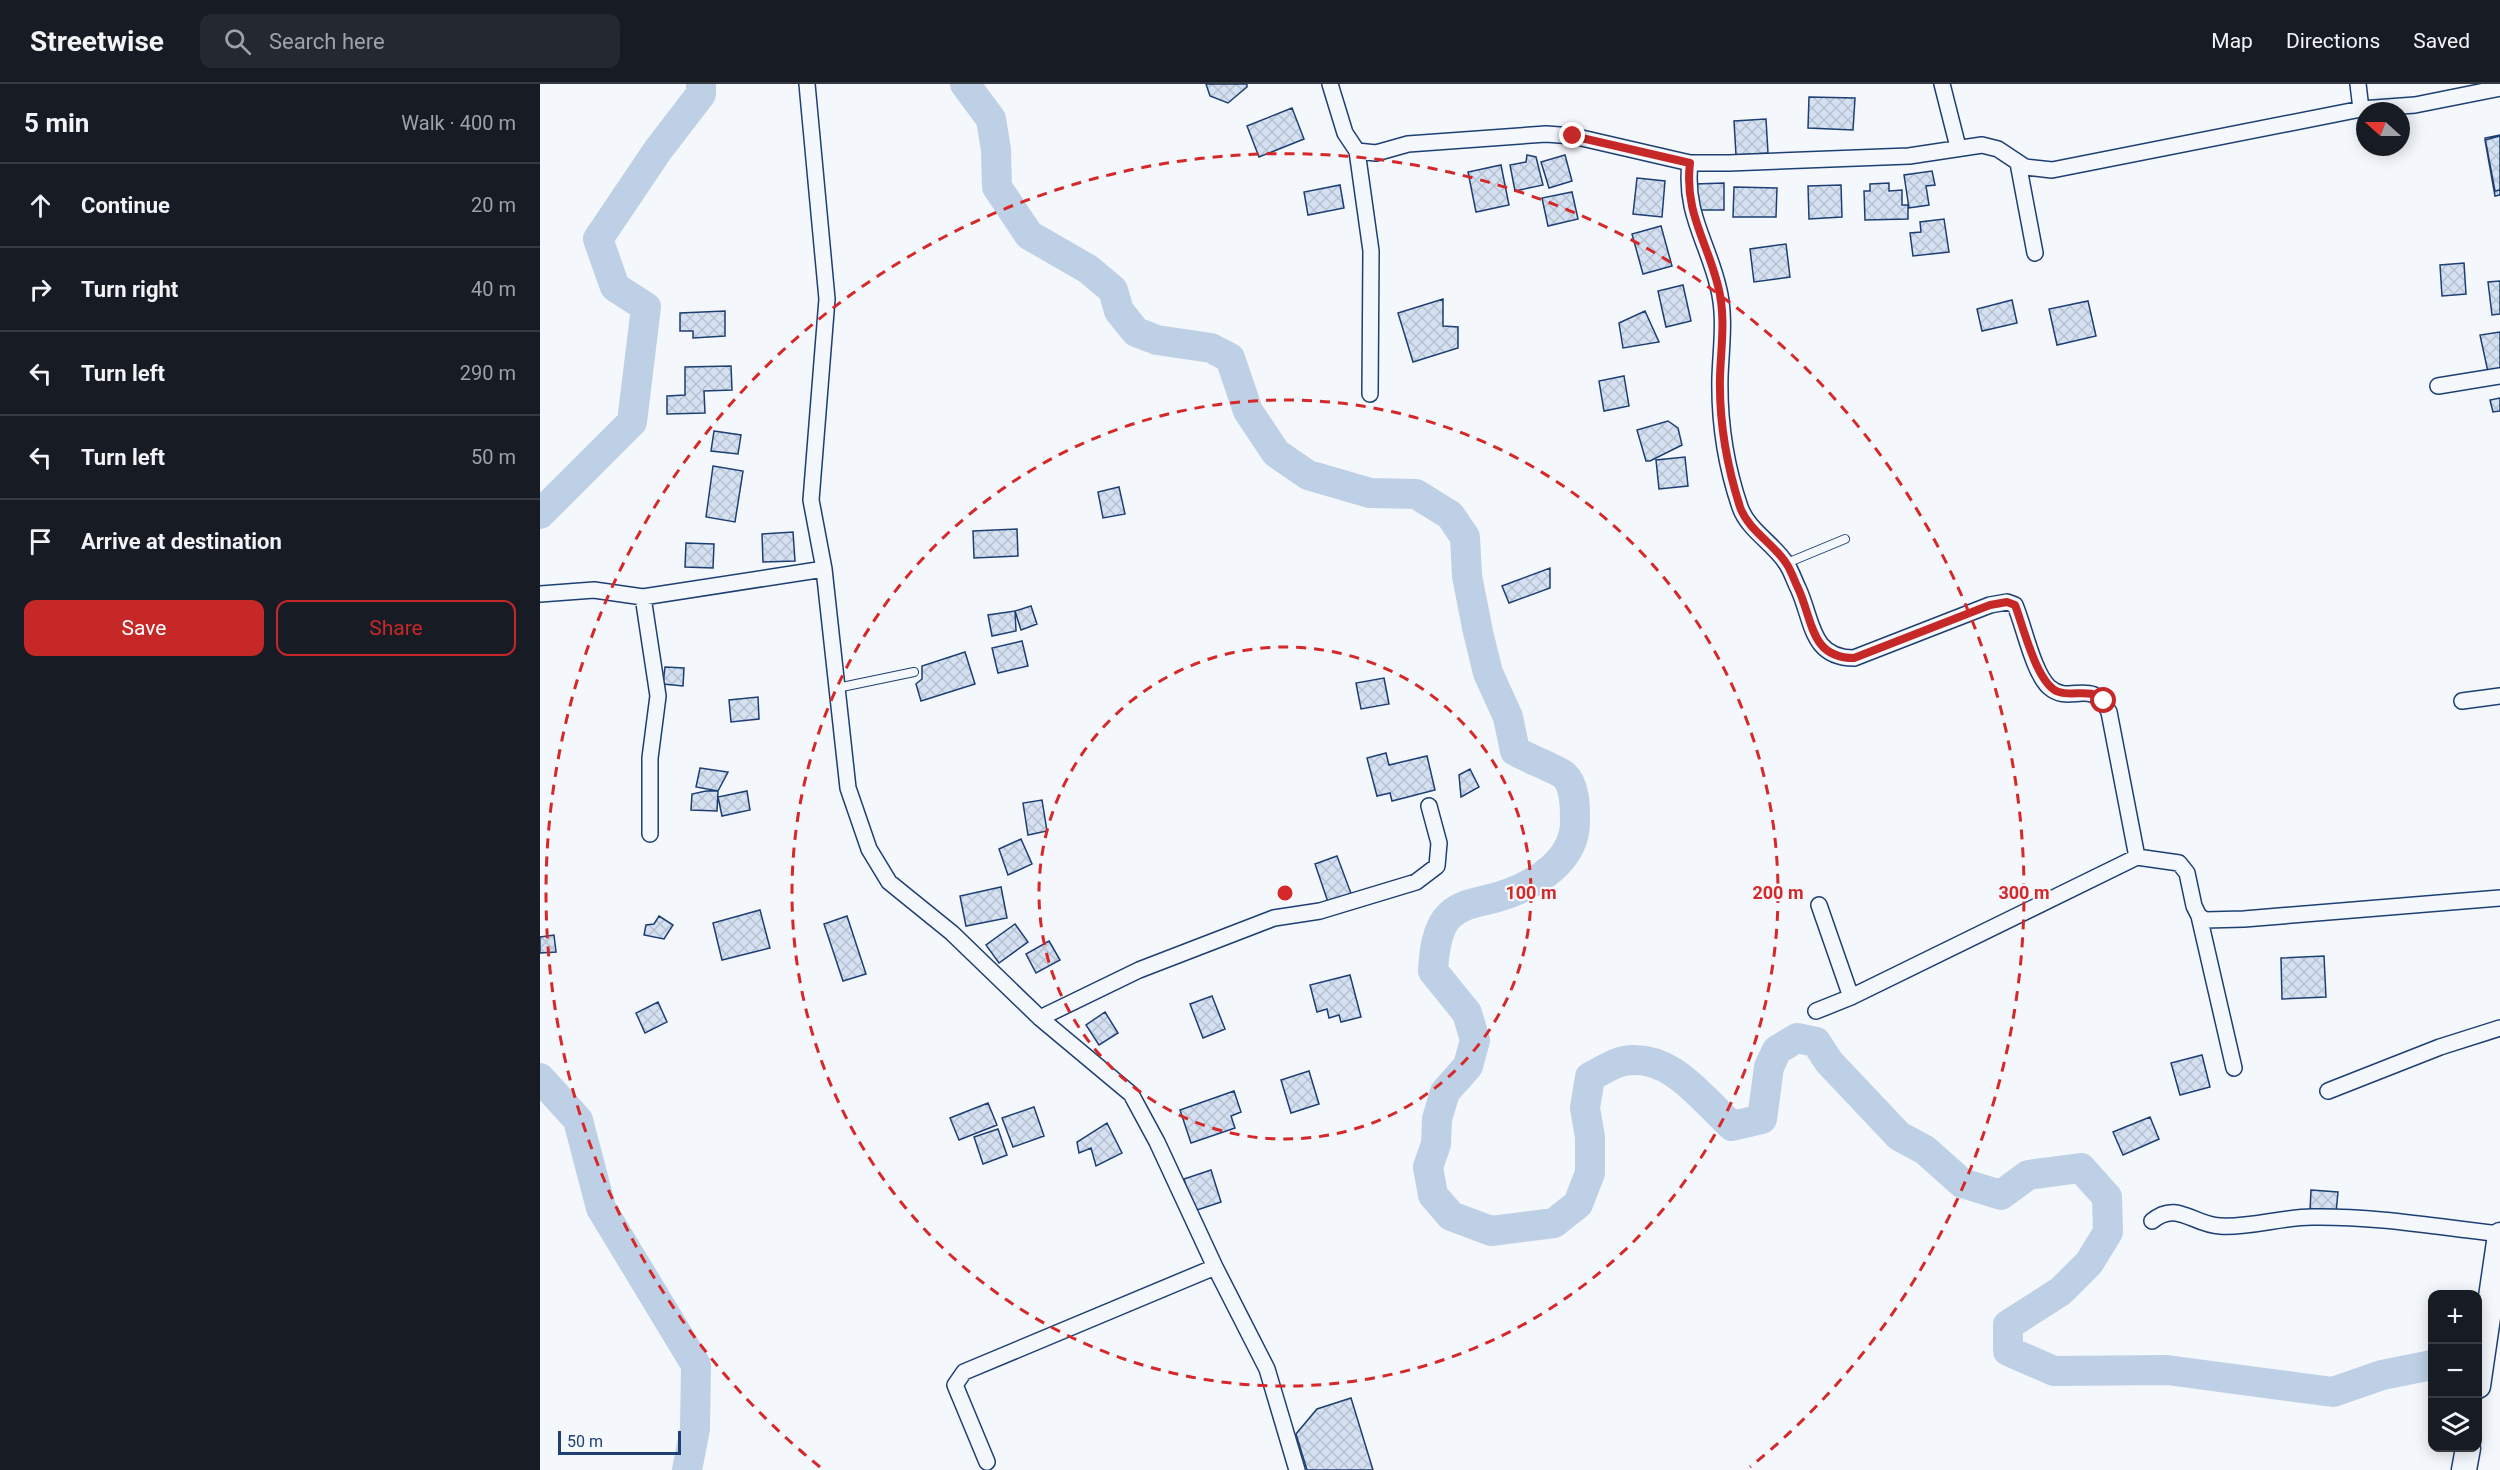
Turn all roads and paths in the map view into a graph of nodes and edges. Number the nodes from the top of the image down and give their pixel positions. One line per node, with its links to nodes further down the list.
1 (807, 84): 19 (street)
2 (1330, 84): 10 (street)
3 (1942, 84): 9 (street)
4 (2358, 84): 6 (street)
5 (2500, 88): 7 (street)
6 (2360, 102)
7 (2410, 105)
8 (2356, 110): 12 (street)
9 (1958, 147): 11 (street); 12 (street)
10 (1357, 151): 11 (street); 16 (street)
11 (1690, 163): 18 (street)
12 (2018, 163): 13 (street)
13 (2035, 253)
14 (2500, 376): 15 (street)
15 (2438, 386)
16 (1370, 394)
17 (1845, 539): 18 (lane)
18 (1786, 563): 28 (street)
19 (824, 569): 21 (street); 23 (street)
20 (540, 594): 21 (street)
21 (643, 597): 27 (street)
22 (914, 672): 23 (lane)
23 (837, 688): 34 (street)
24 (2500, 696): 25 (street)
25 (2462, 701)
26 (1429, 806): 34 (street)
27 (650, 834)
28 (2137, 857): 31 (street); 32 (street)
29 (2500, 898): 31 (street)
30 (1819, 905): 32 (street)
31 (2199, 916): 36 (street)
32 (1851, 997): 33 (street)
33 (1816, 1011)
34 (1040, 1018): 40 (street)
35 (2500, 1028): 37 (street)
36 (2234, 1068)
37 (2328, 1091)
38 (2152, 1221): 39 (street)
39 (2500, 1234): 41 (main road)
40 (1215, 1267): 43 (street); 44 (street)
41 (2482, 1357)
42 (2467, 1452): 45 (main road)
43 (987, 1462)
44 (1298, 1470)
45 (2464, 1470)

